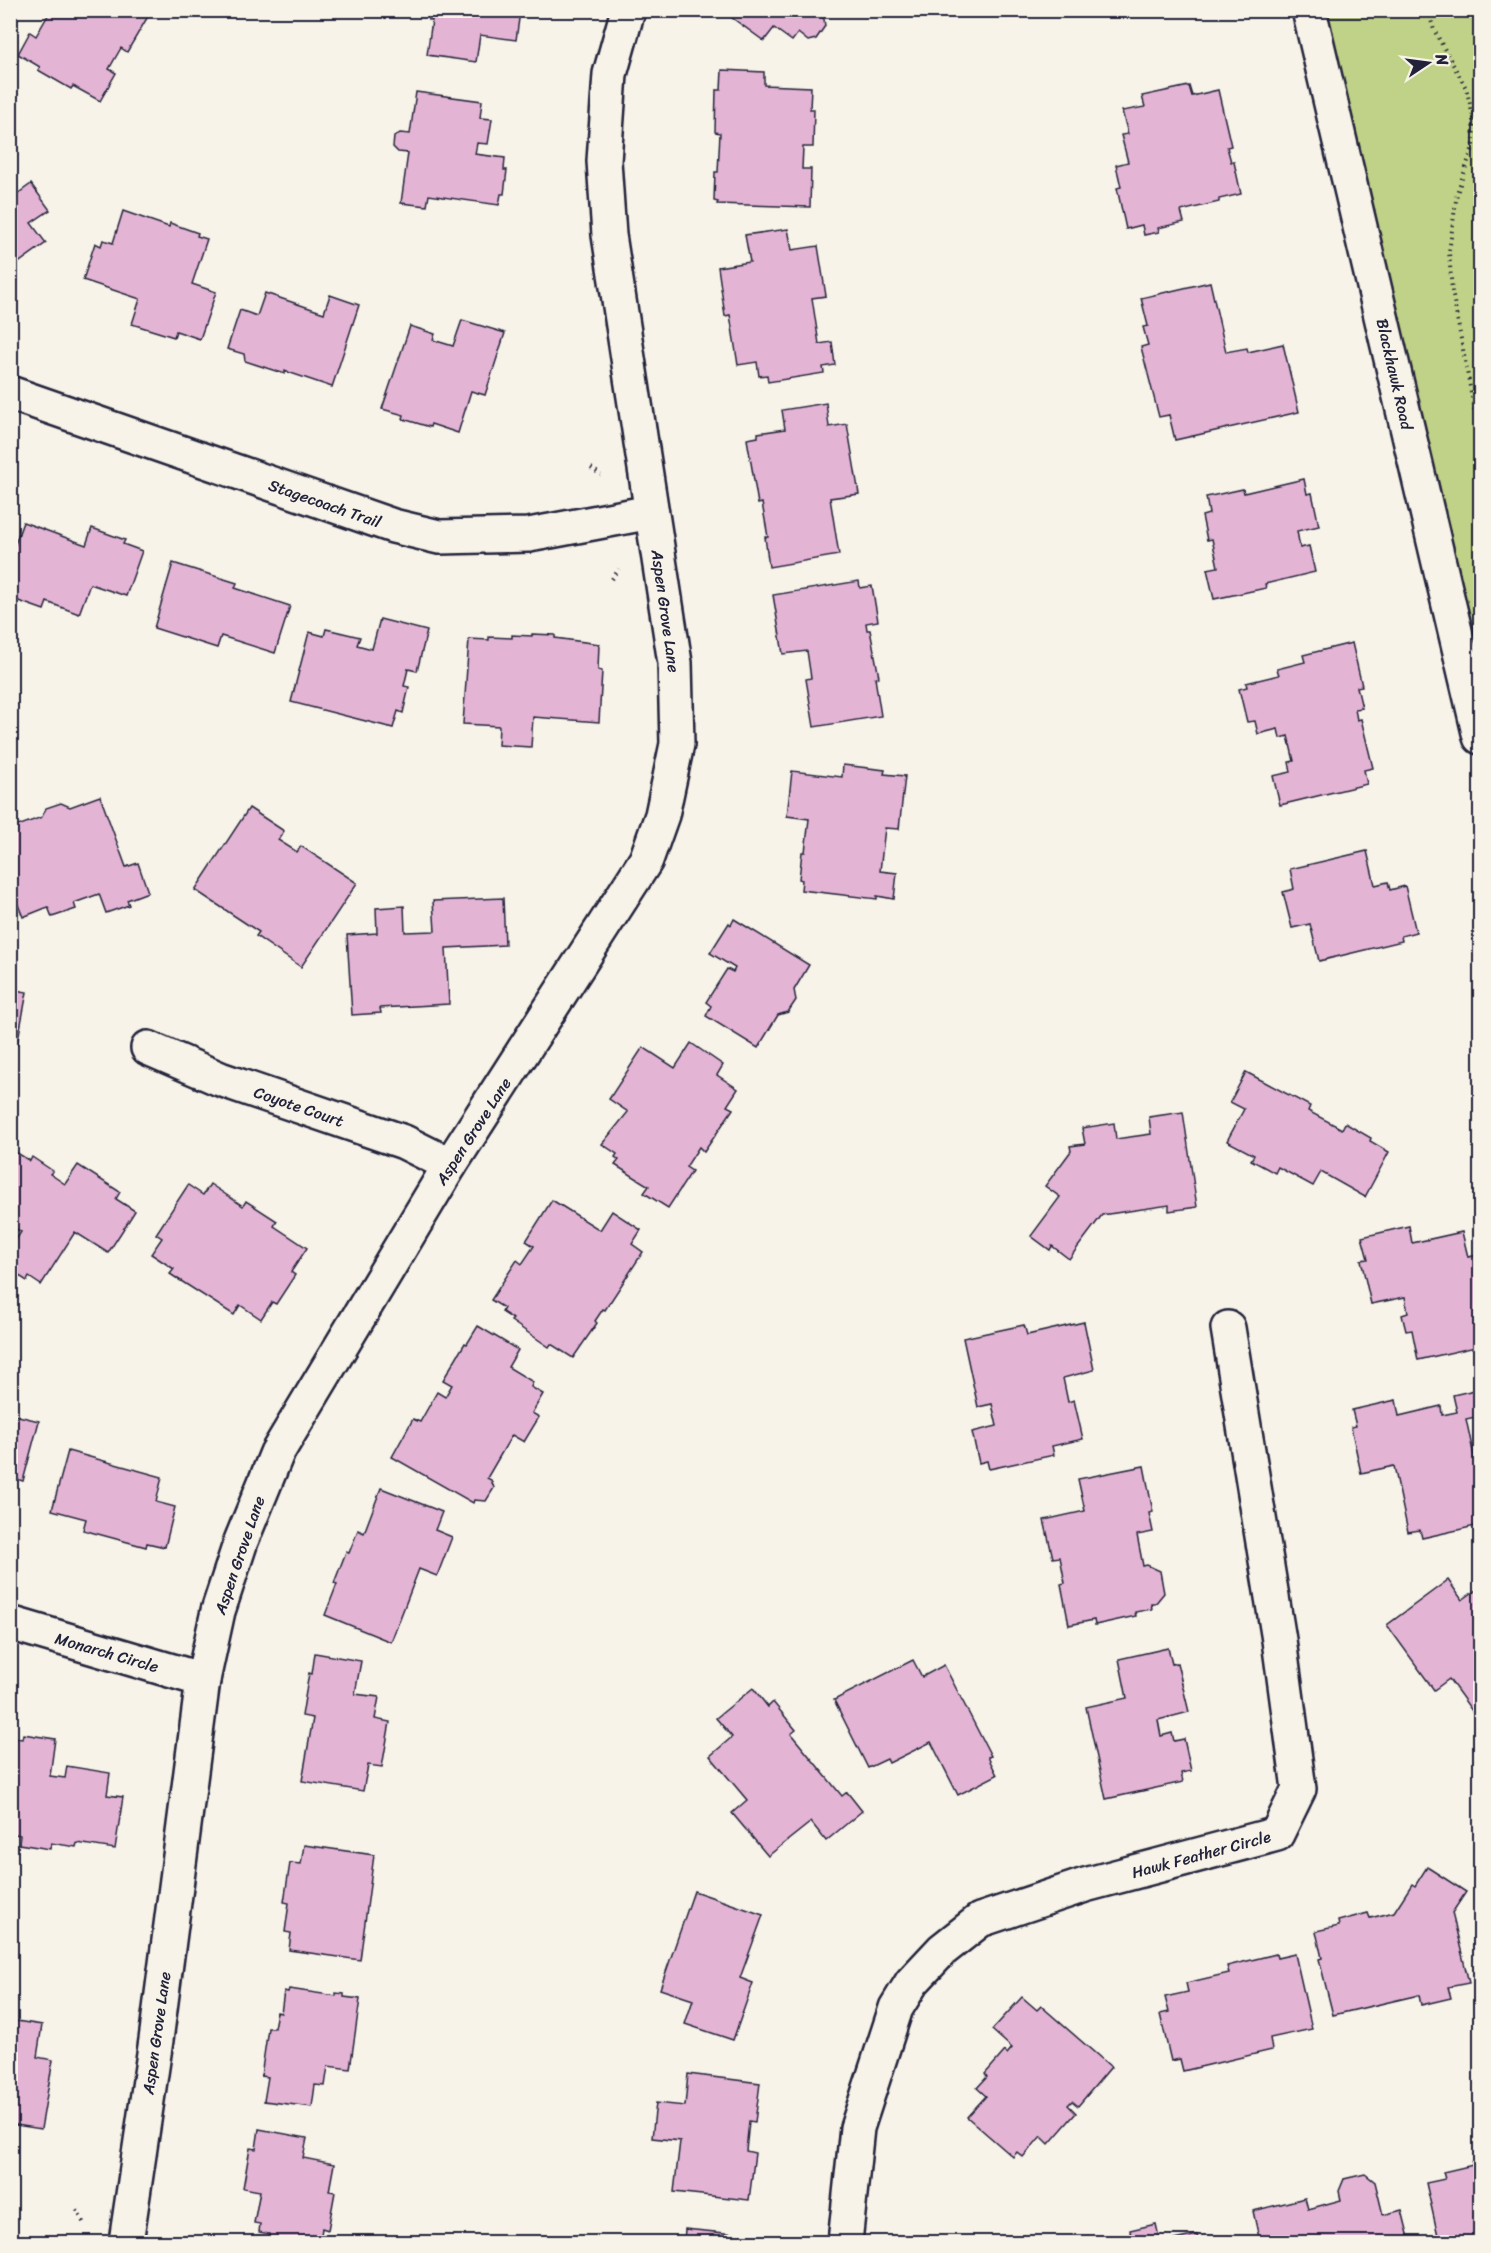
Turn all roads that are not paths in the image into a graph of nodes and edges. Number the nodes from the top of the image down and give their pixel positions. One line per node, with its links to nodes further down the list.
1 (628, 10): 4 (street, Aspen Grove Lane)
2 (1309, 10): 5 (street, Blackhawk Road)
3 (10, 393): 4 (street, Stagecoach Trail)
4 (651, 512): 7 (street, Aspen Grove Lane)
5 (1480, 737)
6 (148, 1048): 7 (street, Coyote Court)
7 (450, 1165): 10 (street, Aspen Grove Lane)
8 (1228, 1328): 12 (street, Hawk Feather Circle)
9 (10, 1623): 10 (street, Monarch Circle)
10 (203, 1680): 11 (street, Aspen Grove Lane)
11 (126, 2242)
12 (845, 2242)

